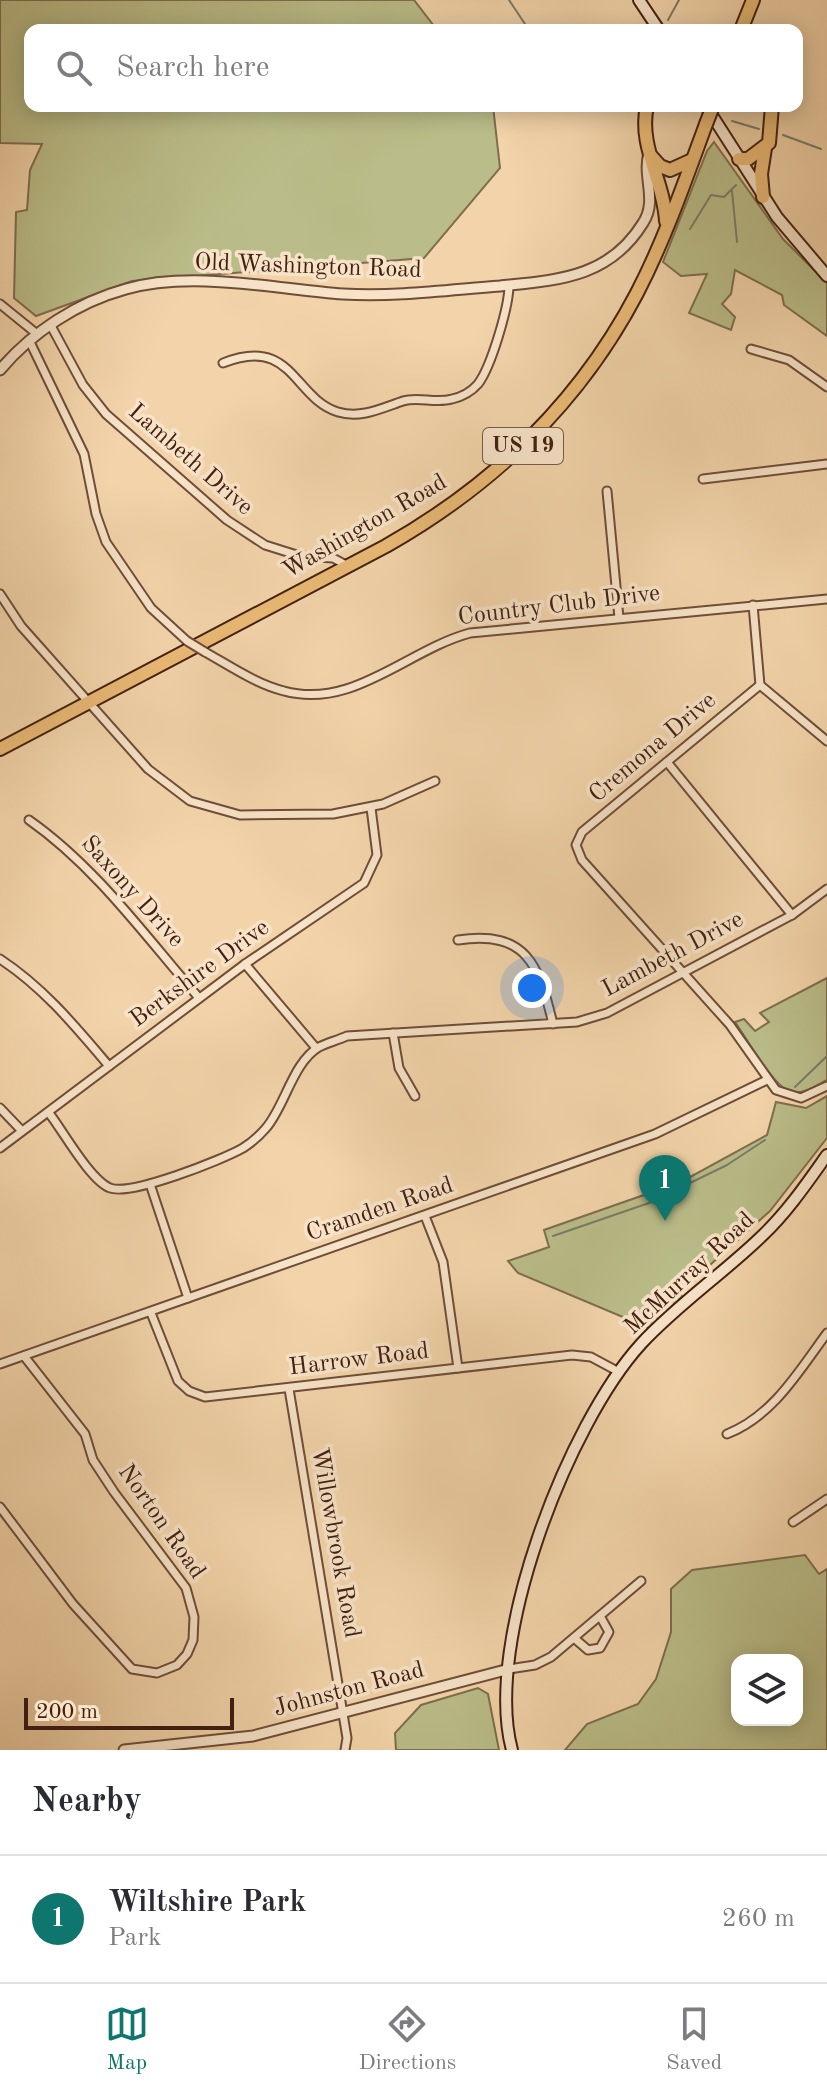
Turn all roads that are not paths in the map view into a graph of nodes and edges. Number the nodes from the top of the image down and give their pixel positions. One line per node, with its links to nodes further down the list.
1 (639, 0): 3 (main road)
2 (753, 0): 4 (main road)
3 (655, 24)
4 (746, 24)
5 (646, 112): 11 (main road)
6 (710, 112): 12 (main road)
7 (711, 112): 13 (main road, Washington Road / US 19, bridge)
8 (772, 112): 9 (main road)
9 (771, 129): 10 (main road); 12 (main road)
10 (765, 148): 12 (main road); 14 (main road)
11 (649, 153): 13 (main road); 15 (main road); 17 (street, Old Washington Road)
12 (739, 159): 14 (main road)
13 (692, 160): 15 (main road, Washington Road / US 19)
14 (763, 197): 16 (main road)
15 (666, 228): 28 (main road, Washington Road / US 19)
16 (827, 276)
17 (509, 285): 19 (street, Old Washington Road); 22 (street)
18 (0, 304): 20 (street)
19 (50, 324): 20 (street, Old Washington Road); 28 (street, Lambeth Drive)
20 (33, 337): 23 (street, Old Washington Road); 32 (street, Country Club Drive, bridge)
21 (751, 349): 24 (street)
22 (223, 363)
23 (0, 370)
24 (827, 387)
25 (827, 464): 26 (street)
26 (703, 479)
27 (607, 491): 32 (street)
28 (348, 566): 34 (main road, Washington Road / US 19)
29 (0, 594): 34 (street)
30 (827, 599): 31 (street, Country Club Drive)
31 (753, 605): 32 (street, Country Club Drive); 33 (street)
32 (619, 618)
33 (760, 685): 35 (street); 37 (street, Cremona Drive)
34 (89, 703): 36 (main road, Washington Road / US 19); 39 (street)
35 (827, 741)
36 (0, 749)
37 (667, 762): 42 (street); 46 (street, Cremona Drive)
38 (435, 781): 39 (street)
39 (371, 808): 45 (street, Berkshire Drive)
40 (29, 820): 47 (street, Saxony Drive)
41 (827, 889): 42 (street, Lambeth Drive)
42 (792, 915): 46 (street, Lambeth Drive)
43 (458, 940): 48 (street)
44 (0, 959): 51 (street)
45 (245, 964): 47 (street, Berkshire Drive); 50 (street)
46 (684, 974): 48 (street, Lambeth Drive); 52 (street)
47 (199, 998): 51 (street, Berkshire Drive)
48 (553, 1024): 49 (street, Lambeth Drive)
49 (393, 1033): 50 (street, Lambeth Drive); 54 (street)
50 (316, 1048): 60 (street)
51 (109, 1066): 56 (street, Berkshire Drive)
52 (767, 1080): 53 (street); 61 (street, Cramden Road)
53 (827, 1086)
54 (415, 1096)
55 (0, 1108): 57 (street)
56 (49, 1113): 57 (street, Berkshire Drive); 60 (street)
57 (22, 1131): 58 (street, Berkshire Drive)
58 (0, 1148)
59 (827, 1155): 68 (main road, McMurray Road)
60 (150, 1184): 62 (street)
61 (425, 1216): 62 (street, Cramden Road); 67 (street)
62 (188, 1298): 63 (street, Cramden Road)
63 (151, 1313): 65 (street, Cramden Road); 69 (street, Harrow Road)
64 (827, 1333): 70 (street)
65 (24, 1356): 66 (street, Cramden Road); 72 (street, Norton Road)
66 (0, 1364)
67 (458, 1368): 68 (street, Harrow Road); 69 (street, Harrow Road)
68 (619, 1372): 77 (main road, McMurray Road)
69 (289, 1389): 78 (street, Willowbrook Road)
70 (727, 1434)
71 (827, 1499): 73 (street)
72 (0, 1507)
73 (793, 1522)
74 (641, 1581): 75 (street, Johnston Road)
75 (600, 1616): 76 (street, Johnston Road); 76 (street)
76 (574, 1638): 77 (street, Johnston Road)
77 (509, 1669): 78 (street, Johnston Road); 81 (main road, McMurray Road)
78 (342, 1711): 79 (street, Johnston Road); 80 (street, Willowbrook Road)
79 (124, 1750)
80 (345, 1750)
81 (512, 1750)

